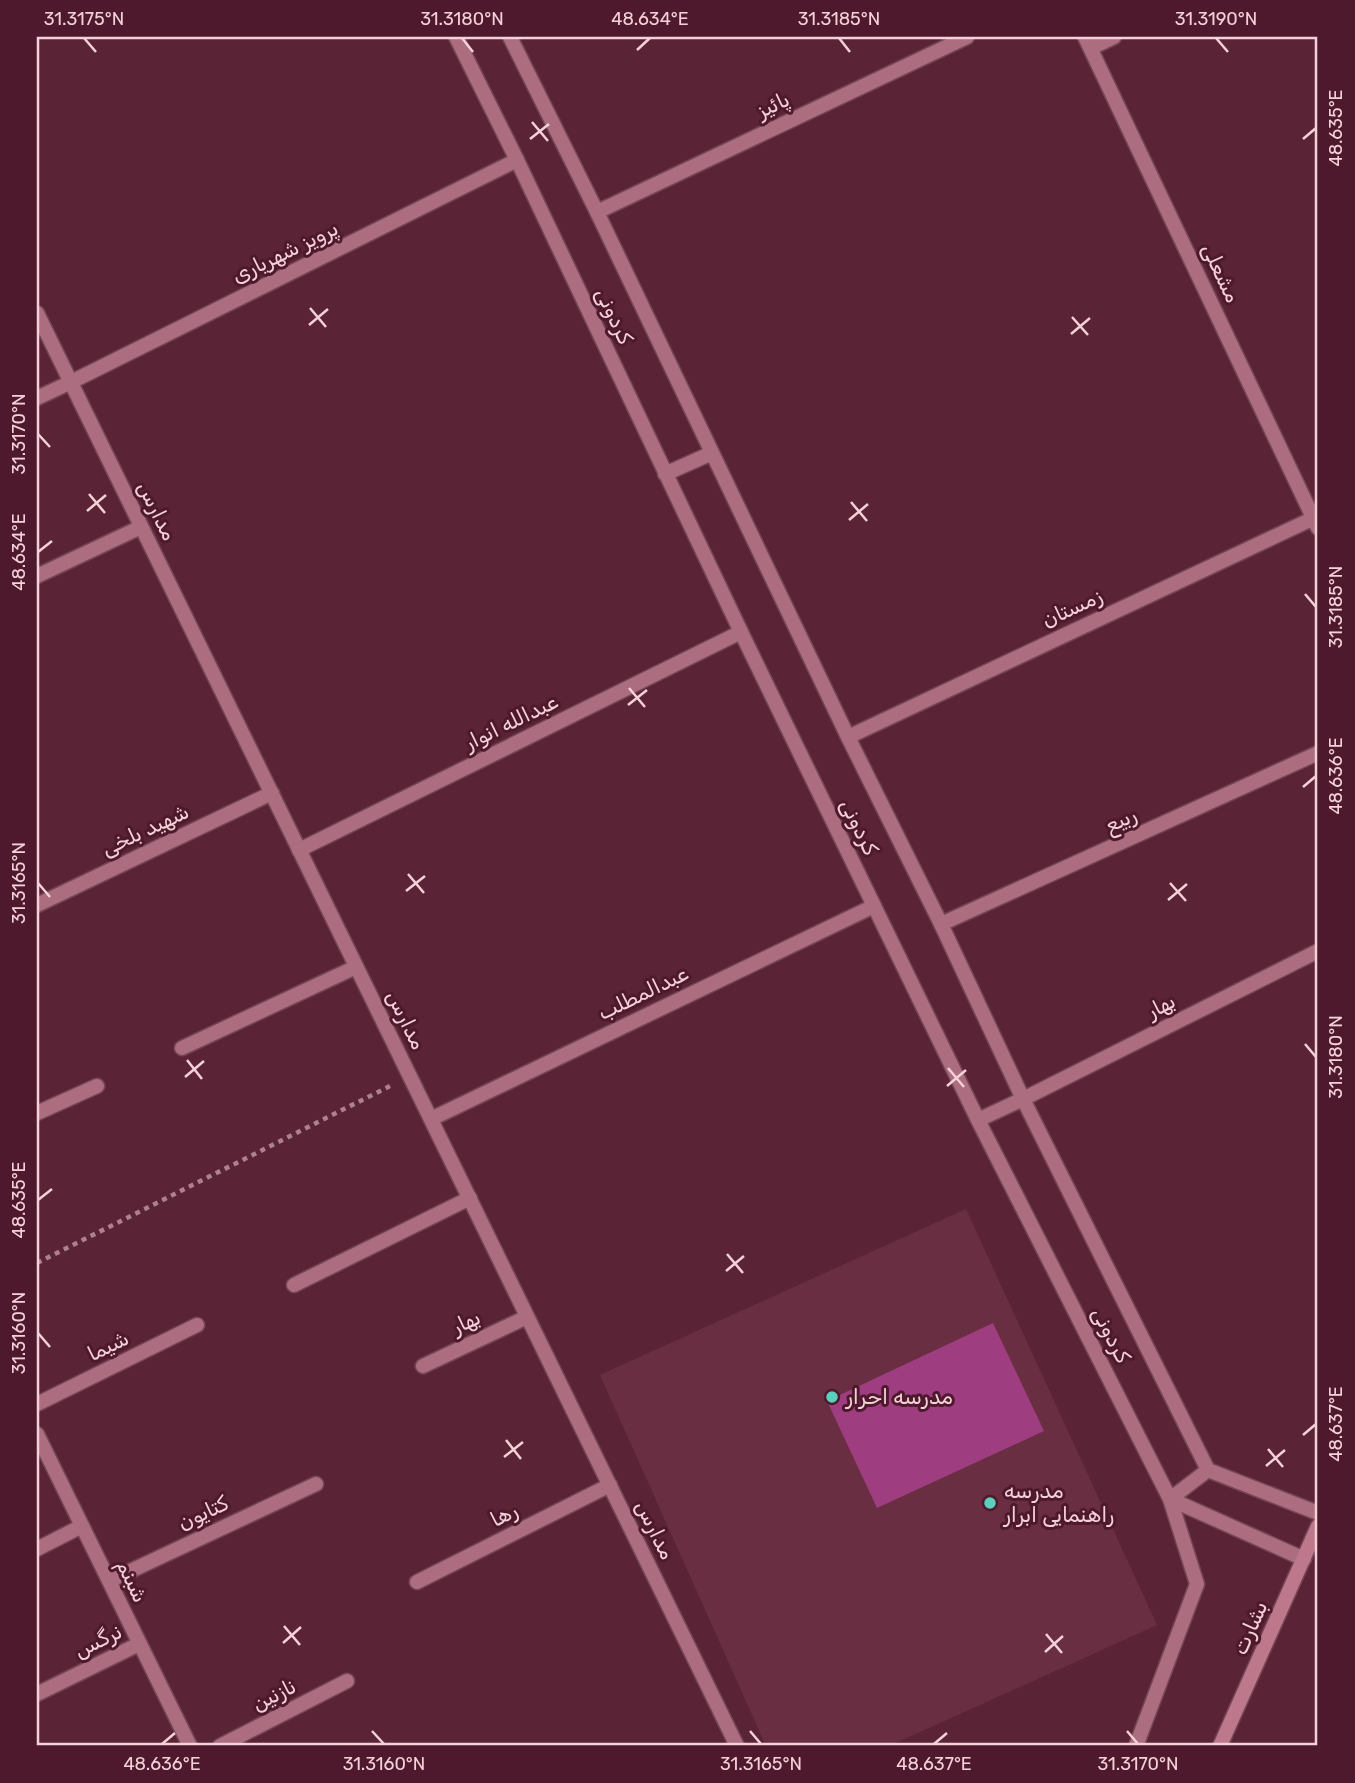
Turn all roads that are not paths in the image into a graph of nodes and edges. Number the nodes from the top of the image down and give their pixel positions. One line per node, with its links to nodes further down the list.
1 (456, 37): 6 (street, کردونی)
2 (510, 37): 7 (street, کردونی)
3 (967, 37): 7 (street, پائیز)
4 (1114, 37): 5 (street)
5 (1088, 42): 13 (street, مشعلی)
6 (517, 160): 9 (street, پرویز شهریاری); 12 (street, کردونی)
7 (597, 212): 11 (street, کردونی)
8 (37, 313): 9 (street, مدارس)
9 (71, 382): 10 (street, پرویز شهریاری); 14 (street, مدارس)
10 (37, 398)
11 (712, 453): 12 (street); 17 (street, کردونی)
12 (665, 474): 16 (street, کردونی)
13 (1316, 523): 17 (street, زمستان)
14 (141, 527): 15 (street); 19 (street, مدارس)
15 (37, 576)
16 (741, 632): 20 (street, عبدالله انوار); 22 (street, کردونی)
17 (848, 737): 23 (street, کردونی)
18 (1318, 754): 23 (street, ربیع)
19 (271, 793): 20 (street, مدارس); 21 (street, شهید بلخی)
20 (299, 850): 25 (street, مدارس)
21 (37, 905)
22 (874, 906): 30 (street, عبدالمطلب); 31 (street, کردونی)
23 (941, 924): 28 (street, کردونی)
24 (1318, 951): 28 (street, بهار)
25 (356, 967): 26 (street); 30 (street, مدارس)
26 (181, 1048)
27 (97, 1086): 29 (street)
28 (1023, 1098): 31 (street, بهار); 39 (street, کردونی)
29 (37, 1113)
30 (430, 1119): 32 (street, مدارس)
31 (978, 1120): 42 (street, کردونی)
32 (470, 1198): 33 (street); 34 (street, مدارس)
33 (294, 1285)
34 (527, 1317): 36 (street, بهار); 41 (street, مدارس)
35 (197, 1325): 37 (street, شیما)
36 (424, 1366)
37 (37, 1404)
38 (37, 1434): 44 (street, شبنم)
39 (1208, 1470): 42 (street); 43 (street)
40 (316, 1484): 48 (street, کتایون)
41 (610, 1485): 49 (street, رها); 55 (street, مدارس)
42 (1170, 1499): 47 (street); 56 (street, کردونی)
43 (1318, 1513)
44 (82, 1526): 46 (street); 48 (street, شبنم)
45 (1318, 1526): 47 (main road, بشارت)
46 (37, 1549)
47 (1304, 1559): 57 (main road, بشارت)
48 (109, 1581): 50 (street, شبنم)
49 (417, 1582)
50 (139, 1644): 52 (street, نرگس); 53 (street, شبنم)
51 (347, 1681): 54 (street, نازنین)
52 (37, 1694)
53 (190, 1746)
54 (220, 1746)
55 (737, 1746)
56 (1136, 1746)
57 (1220, 1746)

